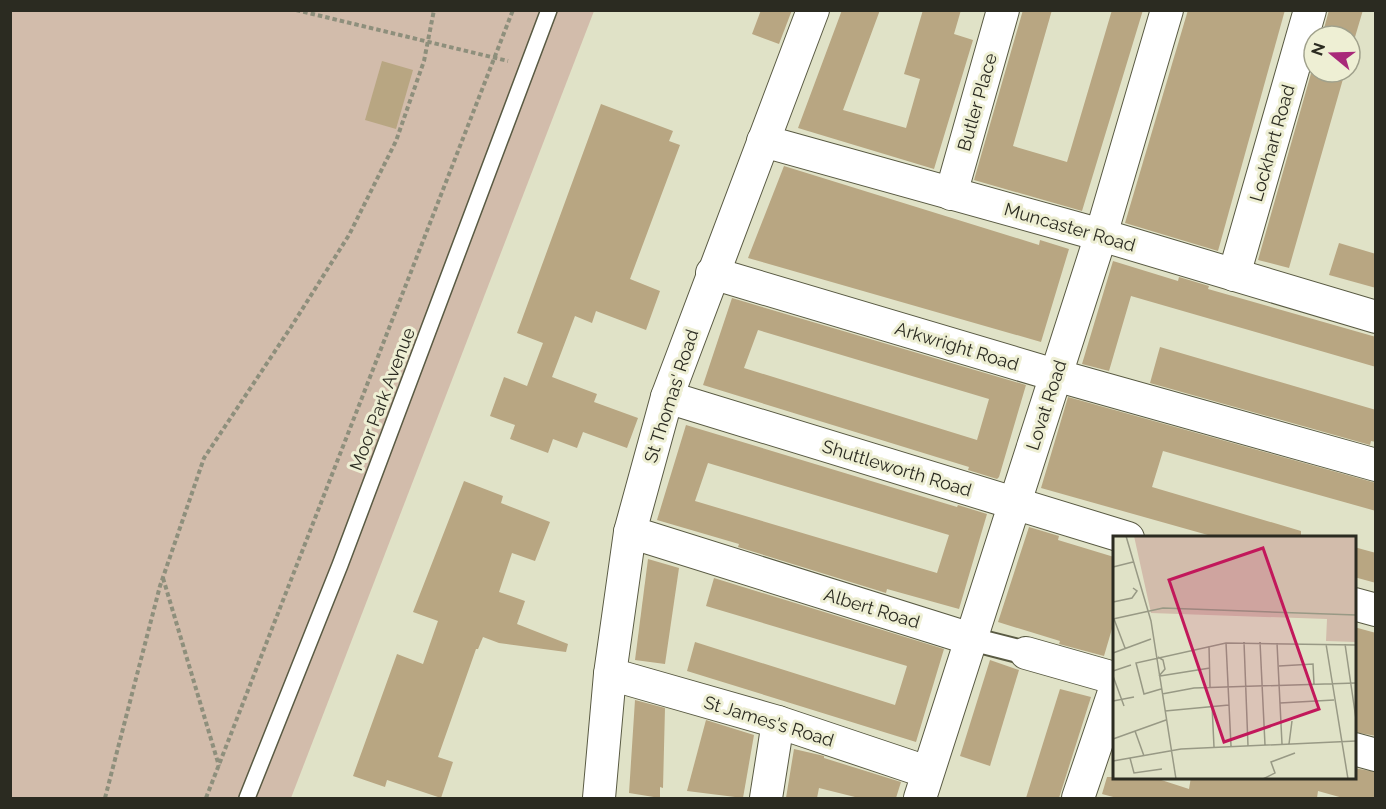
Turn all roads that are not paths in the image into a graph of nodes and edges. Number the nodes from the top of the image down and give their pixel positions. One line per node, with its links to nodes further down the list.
1 (549, 10): 29 (lane, Moor Park Avenue)
2 (813, 10): 6 (street, St Thomas' Road)
3 (1003, 10): 7 (street, Butler Place)
4 (1167, 10): 8 (street, Lovat Road)
5 (1310, 10): 10 (street, Lockhart Road)
6 (764, 141): 7 (street, Muncaster Road); 9 (street, St Thomas' Road)
7 (951, 194): 8 (street, Muncaster Road)
8 (1101, 235): 10 (street, Muncaster Road); 12 (street, Lovat Road)
9 (712, 273): 12 (street, Arkwright Road); 13 (street, St Thomas' Road)
10 (1234, 275): 11 (street, Muncaster Road)
11 (1376, 318)
12 (1055, 375): 14 (street, Arkwright Road); 15 (street, Lovat Road)
13 (667, 397): 15 (street, Shuttleworth Road); 16 (street, St Thomas' Road)
14 (1376, 465)
15 (1014, 504): 17 (street, Shuttleworth Road); 20 (street, Lovat Road)
16 (630, 532): 20 (street, Albert Road); 22 (street, St Thomas' Road)
17 (1125, 536)
18 (1356, 605): 19 (street)
19 (1376, 610)
20 (971, 639): 21 (street, Albert Road); 28 (street, Lovat Road)
21 (1026, 653): 23 (street, Albert Road)
22 (610, 674): 25 (street, St James's Road); 30 (street, St Thomas' Road)
23 (1113, 678)
24 (1113, 695): 32 (street)
25 (778, 722): 28 (street, St James's Road); 31 (street)
26 (1356, 750): 27 (street)
27 (1376, 755)
28 (924, 785)
29 (247, 798)
30 (599, 798)
31 (766, 798)
32 (1078, 798)

